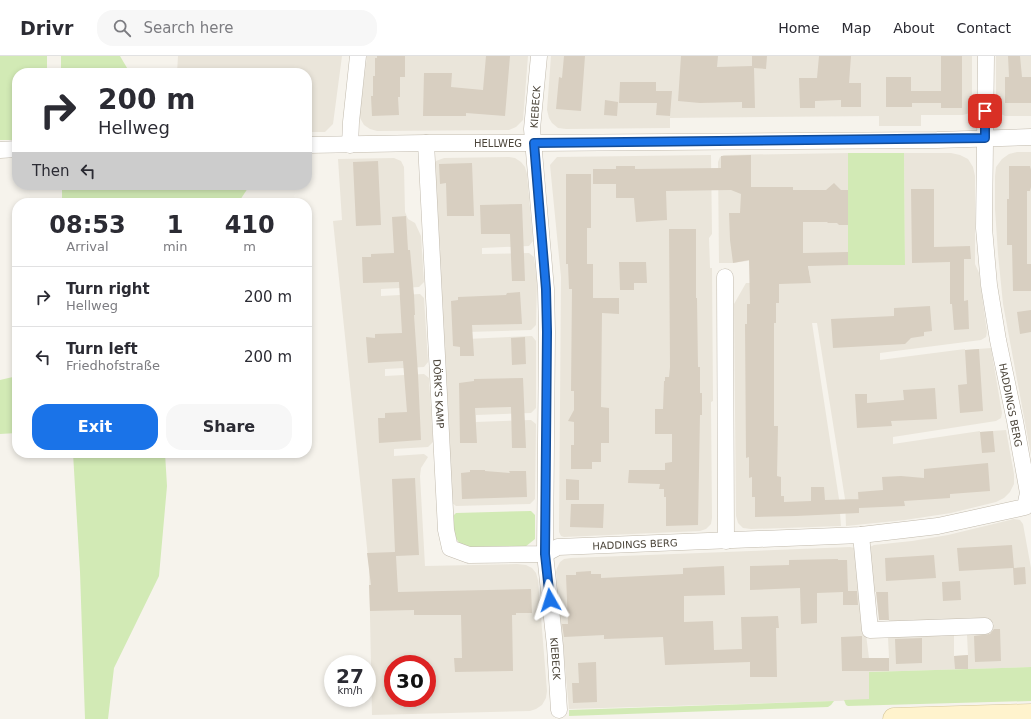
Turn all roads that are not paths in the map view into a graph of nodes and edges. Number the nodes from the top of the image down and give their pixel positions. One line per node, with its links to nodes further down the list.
1 (358, 56): 9 (street)
2 (539, 56): 7 (street, KIEBECK)
3 (986, 56): 5 (street)
4 (1031, 137): 5 (street, HELLWEG)
5 (985, 138): 7 (street, HELLWEG); 13 (street, HADDINGS BERG)
6 (426, 143): 7 (street, HELLWEG); 9 (street, HELLWEG); 15 (street, DÖRK'S KAMP)
7 (534, 143): 15 (street, KIEBECK)
8 (312, 145): 9 (street, HELLWEG)
9 (350, 145)
10 (12, 149): 11 (street)
11 (0, 150)
12 (725, 277): 14 (street)
13 (862, 535): 14 (street, HADDINGS BERG); 16 (street)
14 (726, 541): 15 (street, HADDINGS BERG)
15 (545, 554): 17 (street, KIEBECK)
16 (985, 626)
17 (559, 710)
18 (1031, 715): 19 (main road)
19 (894, 719)

